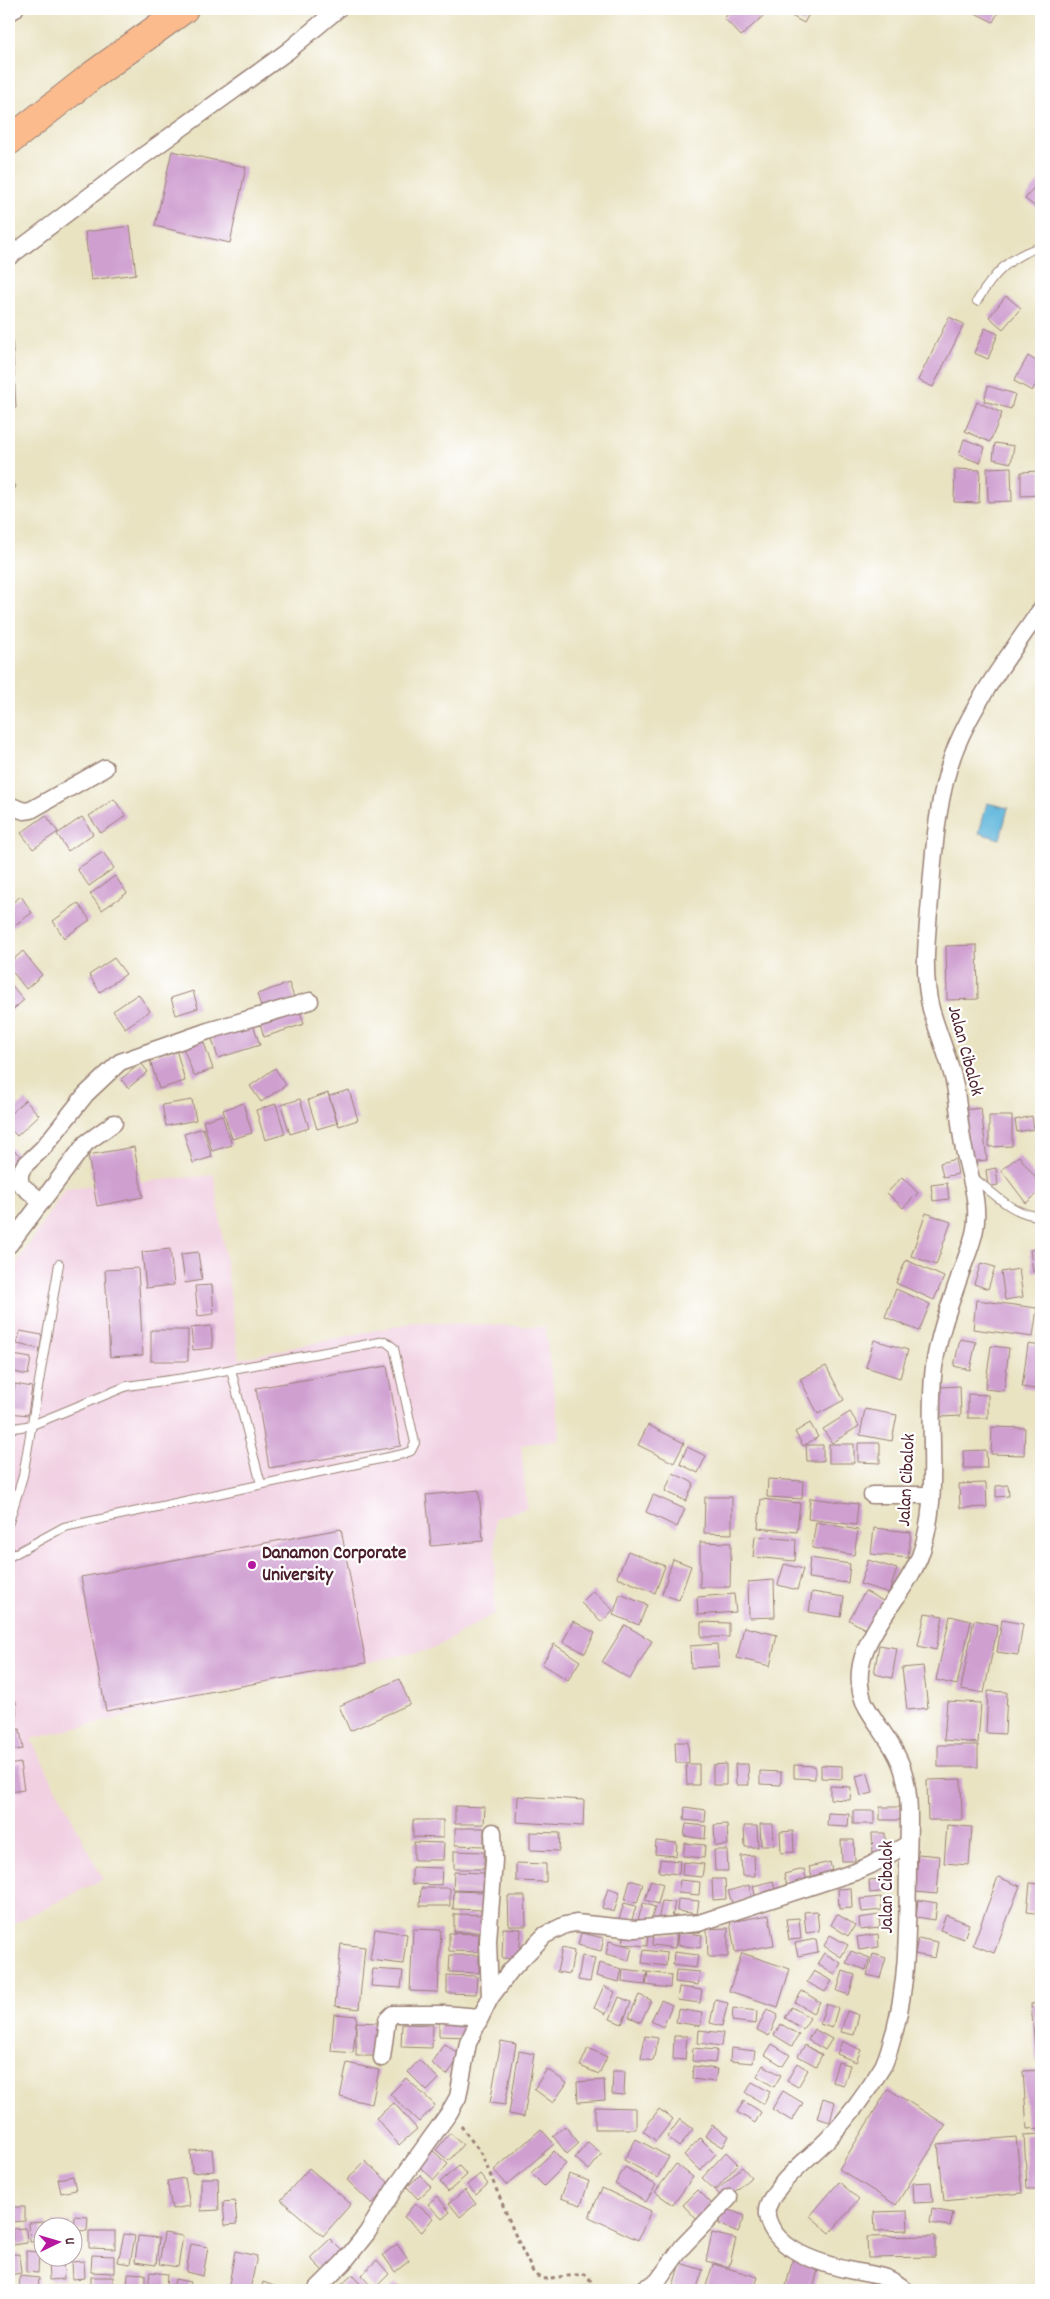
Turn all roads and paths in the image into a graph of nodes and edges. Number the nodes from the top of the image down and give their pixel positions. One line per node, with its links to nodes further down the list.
1 (15, 9): 4 (street)
2 (184, 9): 5 (highway)
3 (338, 9): 7 (street)
4 (9, 13)
5 (9, 141)
6 (1041, 247): 8 (lane)
7 (9, 257)
8 (977, 301)
9 (1041, 609): 14 (street, Jalan Cibalok)
10 (105, 768): 11 (street)
11 (9, 805)
12 (310, 1001): 15 (street)
13 (114, 1123): 15 (street)
14 (970, 1174): 16 (lane); 24 (street, Jalan Cibalok)
15 (42, 1202): 17 (street)
16 (1041, 1216)
17 (9, 1245)
18 (59, 1264): 20 (lane)
19 (231, 1370): 20 (lane); 22 (lane); 22 (lane)
20 (32, 1425): 21 (lane); 25 (lane)
21 (9, 1429)
22 (261, 1484): 26 (lane)
23 (872, 1495): 24 (street)
24 (931, 1495): 28 (street, Jalan Cibalok)
25 (9, 1522)
26 (9, 1557)
27 (493, 1832): 29 (street)
28 (908, 1844): 29 (street); 34 (street, Jalan Cibalok)
29 (490, 1998): 30 (street)
30 (480, 2017): 31 (street); 32 (street)
31 (382, 2058)
32 (449, 2112): 35 (street); 36 (path)
33 (729, 2198): 37 (street)
34 (880, 2283): 38 (street, Jalan Cibalok)
35 (316, 2290)
36 (595, 2290)
37 (641, 2290)
38 (904, 2290)

